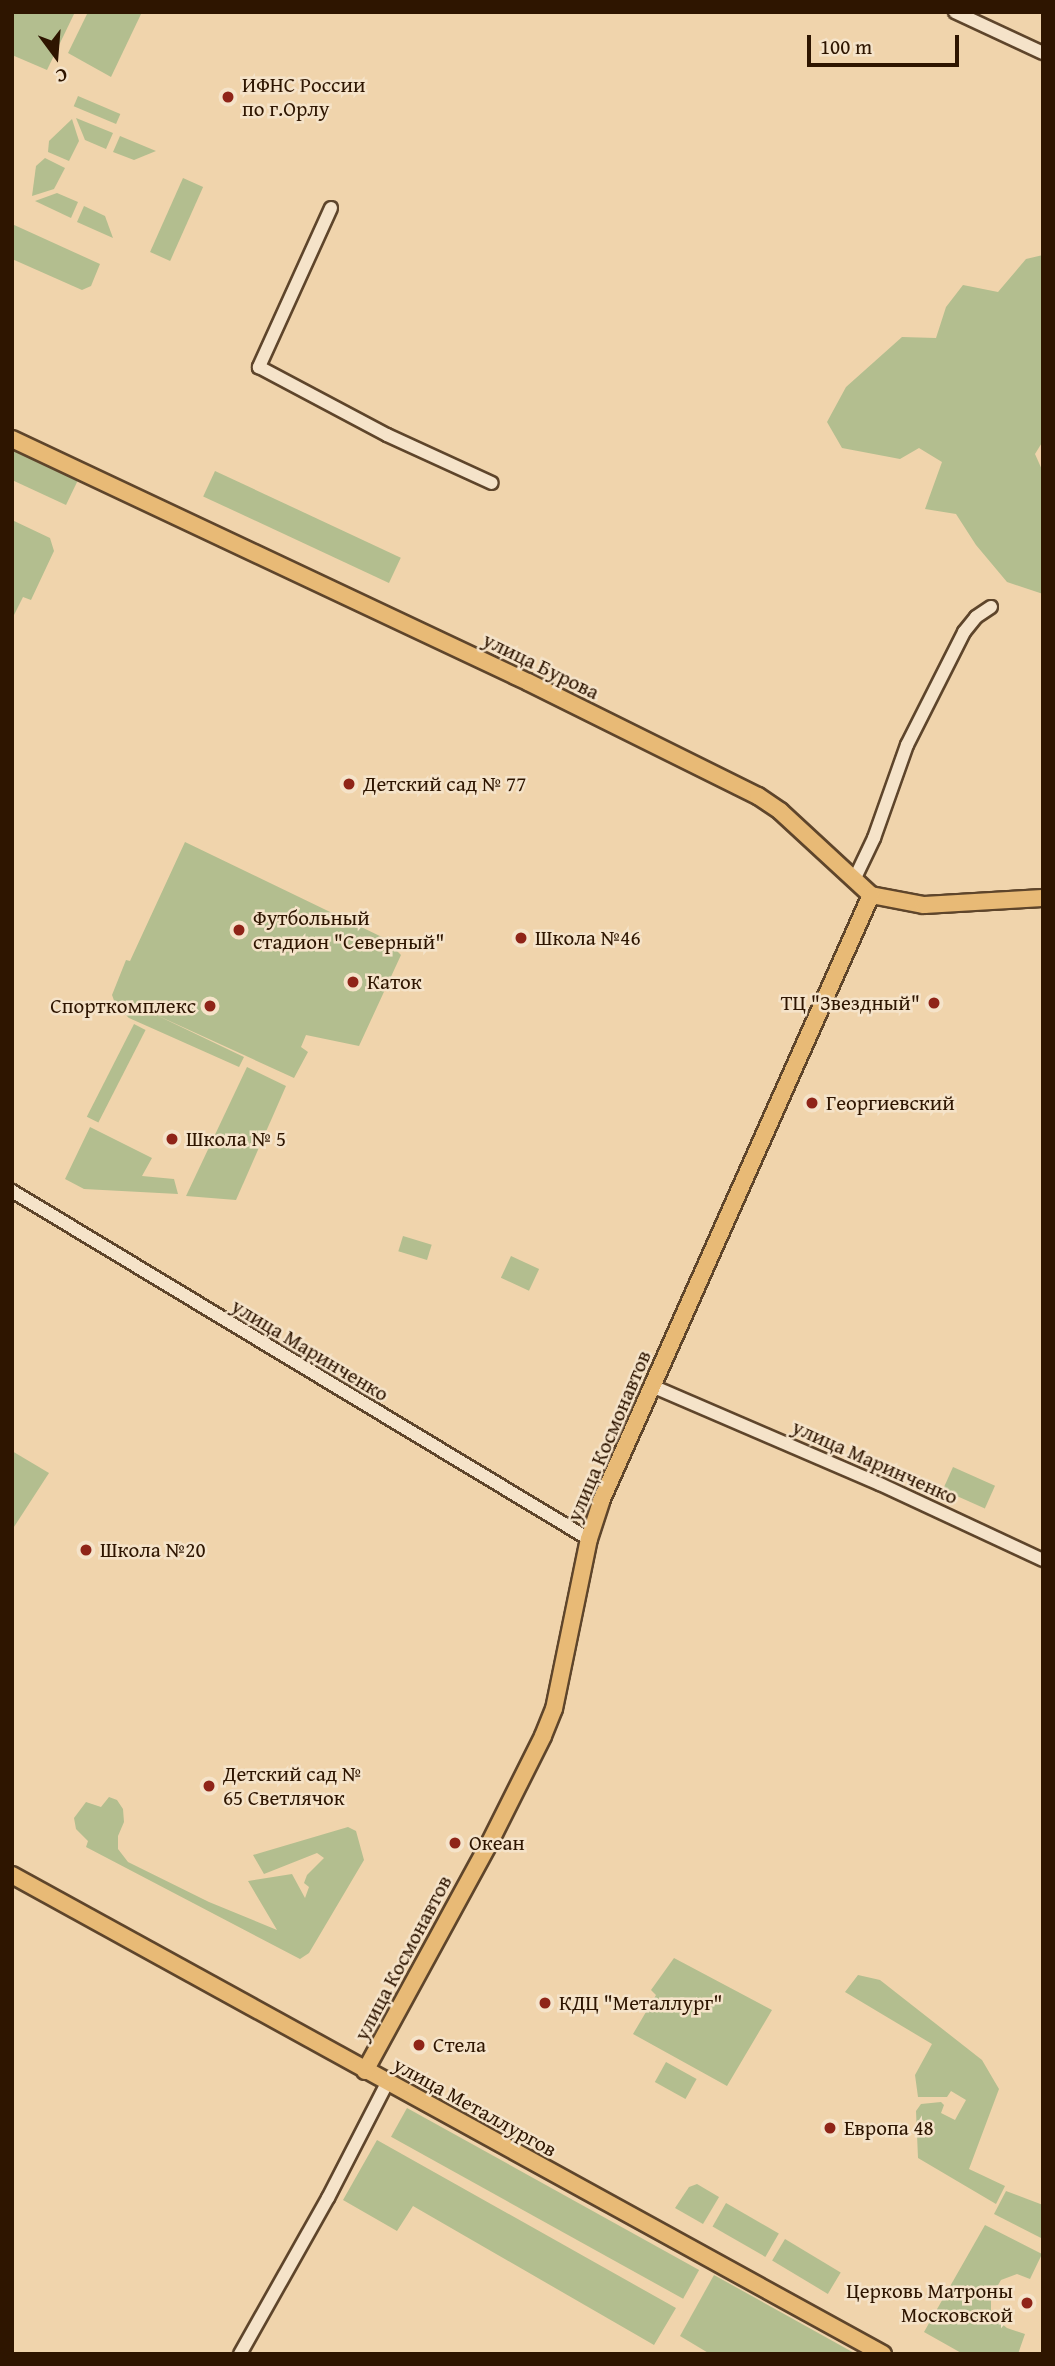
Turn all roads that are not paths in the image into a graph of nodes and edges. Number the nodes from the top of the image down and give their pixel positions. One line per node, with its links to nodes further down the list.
1 (955, 12): 2 (street)
2 (1043, 54)
3 (331, 208): 5 (street)
4 (12, 439): 7 (main road, улица Бурова)
5 (492, 483)
6 (991, 607): 7 (street)
7 (854, 880): 8 (main road, улица Бурова)
8 (871, 895): 9 (main road); 11 (main road, улица Космонавтов)
9 (1043, 898)
10 (12, 1191): 12 (street, улица Маринченко)
11 (652, 1386): 12 (main road, улица Космонавтов); 13 (street, улица Маринченко)
12 (589, 1539): 15 (main road, улица Космонавтов)
13 (1043, 1560)
14 (12, 1875): 15 (main road, улица Металлургов)
15 (365, 2071): 16 (main road, улица Металлургов)
16 (387, 2083): 17 (street); 18 (main road, улица Металлургов)
17 (240, 2354)
18 (883, 2354)

